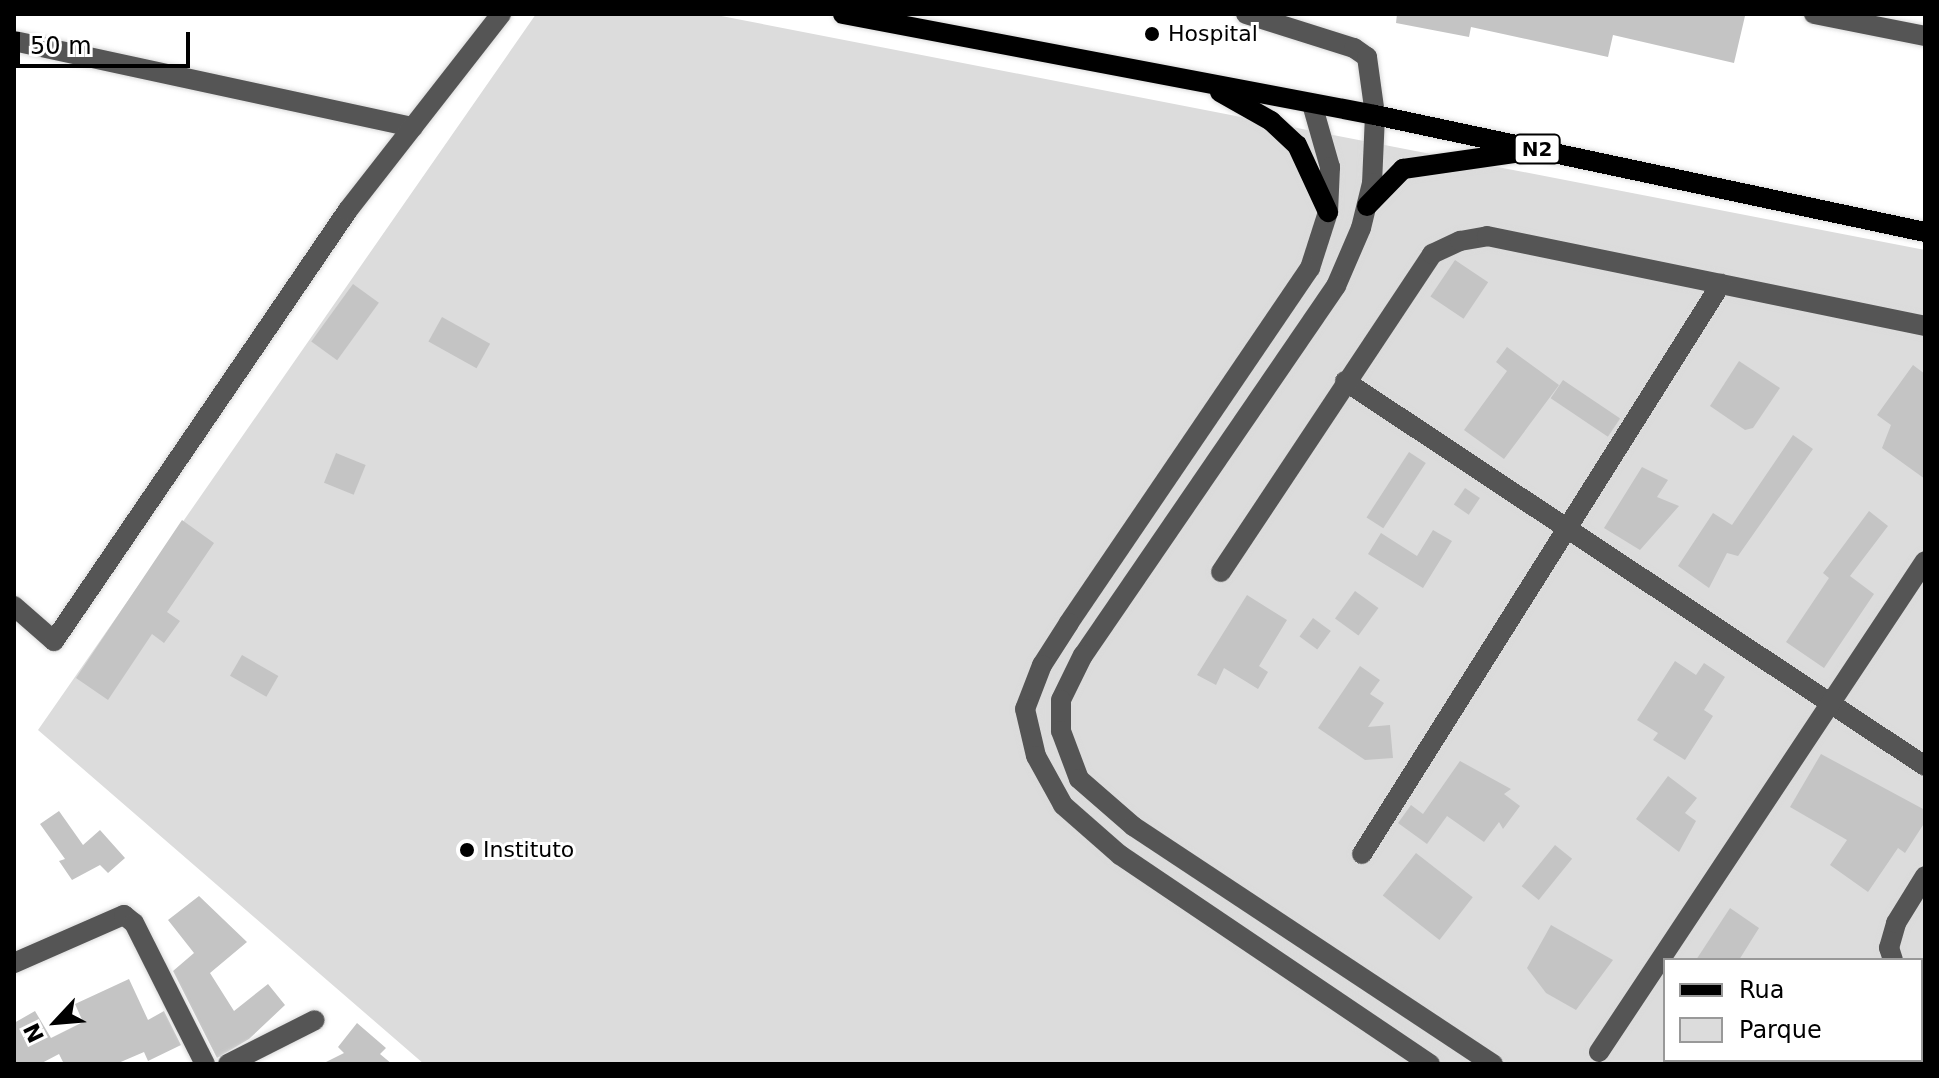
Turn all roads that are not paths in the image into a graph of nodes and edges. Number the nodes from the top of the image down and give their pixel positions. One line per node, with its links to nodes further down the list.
1 (501, 14): 10 (street)
2 (843, 14): 7 (main road, N2)
3 (1246, 14): 9 (street)
4 (1814, 14): 5 (street)
5 (1925, 36)
6 (14, 41): 10 (street)
7 (1204, 83): 8 (main road, N2); 13 (main road)
8 (1312, 104): 9 (main road, N2); 13 (street)
9 (1375, 115): 11 (main road, N2); 12 (street)
10 (413, 127): 21 (street)
11 (1541, 150): 12 (main road); 14 (main road, N2)
12 (1367, 206): 33 (street)
13 (1328, 212): 32 (street)
14 (1925, 232)
15 (1721, 284): 16 (street); 17 (street); 18 (street)
16 (1925, 326)
17 (1345, 381): 18 (street); 20 (street)
18 (1564, 526): 22 (street); 24 (street)
19 (1925, 561): 22 (street)
20 (1221, 572)
21 (14, 606)
22 (1830, 701): 23 (street); 29 (street)
23 (1925, 766)
24 (1362, 854)
25 (1925, 876): 26 (street)
26 (1892, 958)
27 (14, 963): 30 (street)
28 (315, 1020): 31 (street)
29 (1599, 1052)
30 (205, 1064)
31 (228, 1064)
32 (1430, 1064)
33 (1493, 1064)

